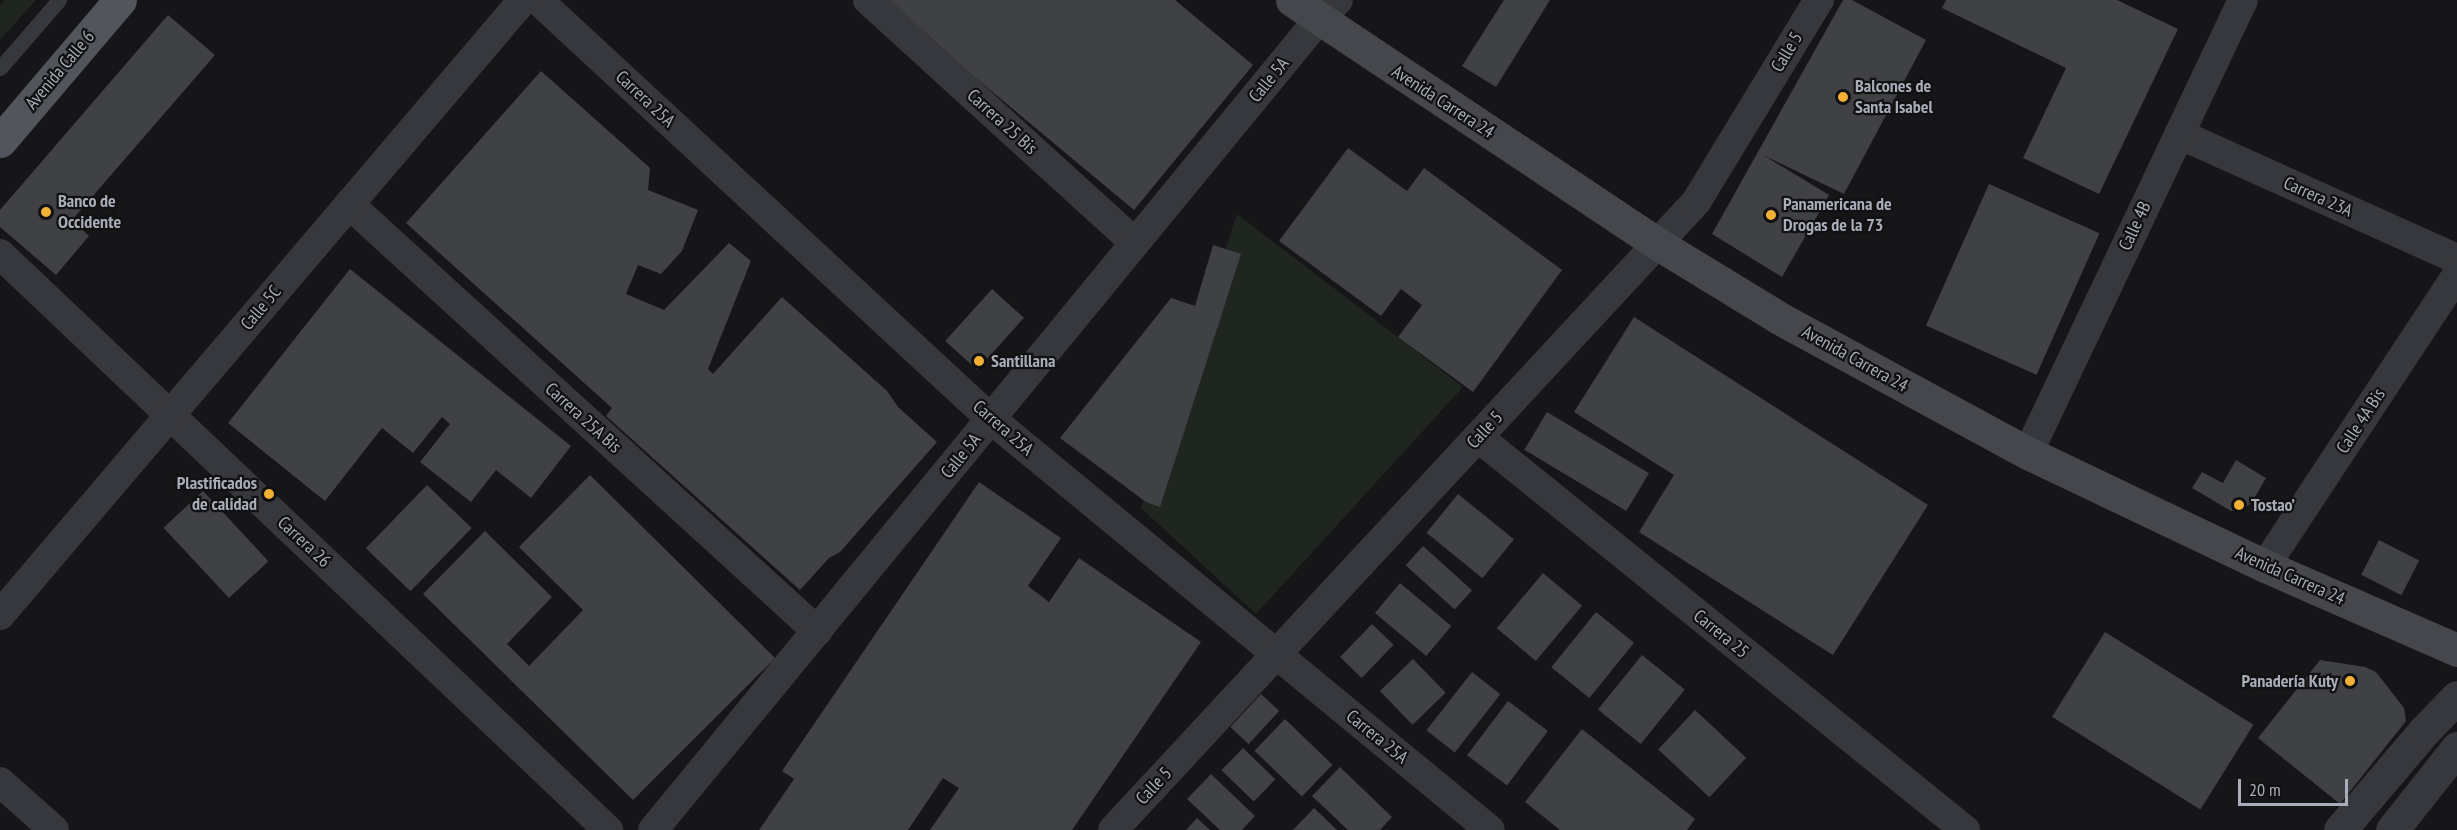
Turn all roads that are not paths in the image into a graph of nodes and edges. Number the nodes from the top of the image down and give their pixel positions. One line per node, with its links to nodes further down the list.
1 (59, 0): 10 (lane)
2 (120, 0): 12 (main road, Avenida Calle 6)
3 (523, 0): 13 (street, Calle 5C)
4 (538, 0): 20 (street, Carrera 25A)
5 (868, 0): 14 (street, Carrera 25 Bis)
6 (1292, 0): 9 (main road, Avenida Carrera 24)
7 (1819, 0): 15 (street, Calle 5)
8 (2243, 0): 11 (street, Calle 4B)
9 (1328, 10): 14 (street, Calle 5A); 15 (main road, Avenida Carrera 24)
10 (0, 68)
11 (2179, 134): 17 (street, Carrera 23A); 22 (street, Calle 4B)
12 (0, 141)
13 (349, 204): 19 (street, Calle 5C); 25 (street, Carrera 25A Bis)
14 (1135, 243): 20 (street, Calle 5A)
15 (1658, 244): 21 (street, Calle 5); 22 (main road, Avenida Carrera 24)
16 (0, 254): 19 (street, Carrera 26)
17 (2457, 260)
18 (2457, 275): 23 (street, Calle 4A Bis)
19 (171, 415): 24 (street, Calle 5C); 32 (street, Carrera 26)
20 (991, 419): 25 (street, Calle 5A); 27 (street, Carrera 25A)
21 (1478, 438): 27 (street, Calle 5); 36 (street, Carrera 25)
22 (2028, 453): 23 (main road, Avenida Carrera 24)
23 (2265, 566): 26 (main road, Avenida Carrera 24)
24 (0, 615)
25 (817, 631): 33 (street, Calle 5A)
26 (2457, 650)
27 (1276, 654): 34 (street, Calle 5); 35 (street, Carrera 25A)
28 (2457, 697): 37 (street)
29 (2457, 748): 38 (street)
30 (0, 782): 31 (street)
31 (54, 830)
32 (608, 830)
33 (653, 830)
34 (1113, 830)
35 (1490, 830)
36 (1965, 830)
37 (2340, 830)
38 (2392, 830)

